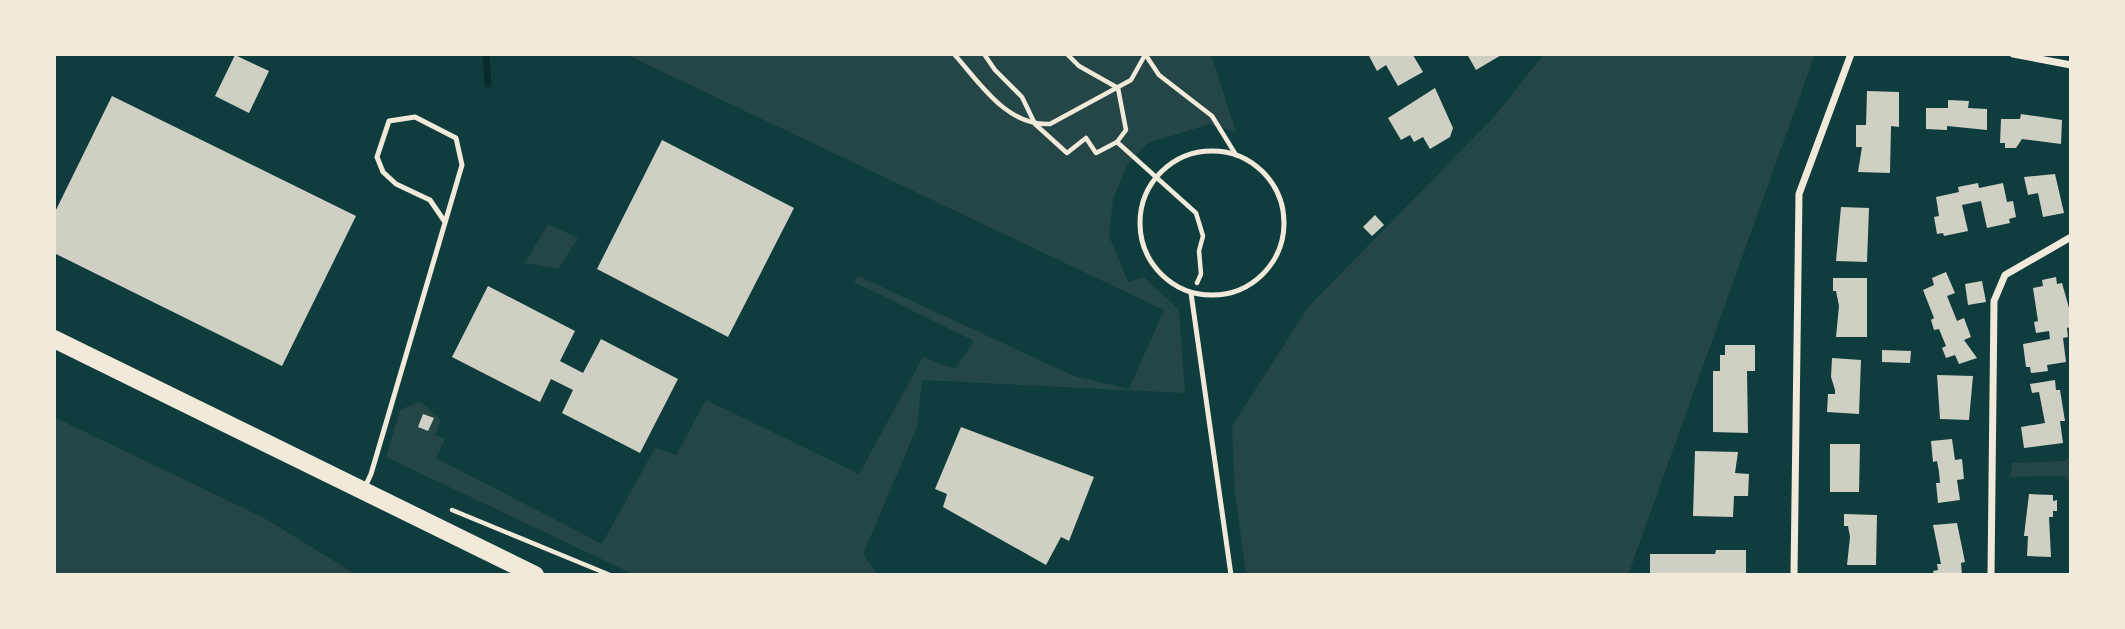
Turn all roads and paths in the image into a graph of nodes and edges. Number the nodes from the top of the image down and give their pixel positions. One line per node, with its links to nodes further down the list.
1 (954, 54): 9 (path)
2 (985, 54): 9 (path)
3 (1067, 54): 8 (path)
4 (1851, 54): 22 (street)
5 (2013, 54): 7 (street)
6 (1145, 55): 8 (path); 11 (path)
7 (2071, 65)
8 (1118, 88): 9 (path); 10 (path)
9 (1035, 124): 10 (path)
10 (1116, 142): 12 (path)
11 (1236, 155): 12 (lane); 15 (lane)
12 (1157, 177): 15 (path); 15 (lane)
13 (445, 222): 13 (lane); 17 (lane)
14 (2071, 237): 23 (street)
15 (1191, 293): 21 (lane)
16 (54, 339): 17 (main road)
17 (363, 492): 19 (main road)
18 (447, 509): 20 (path)
19 (532, 574)
20 (610, 575)
21 (1231, 575)
22 (1794, 575)
23 (1991, 575)

